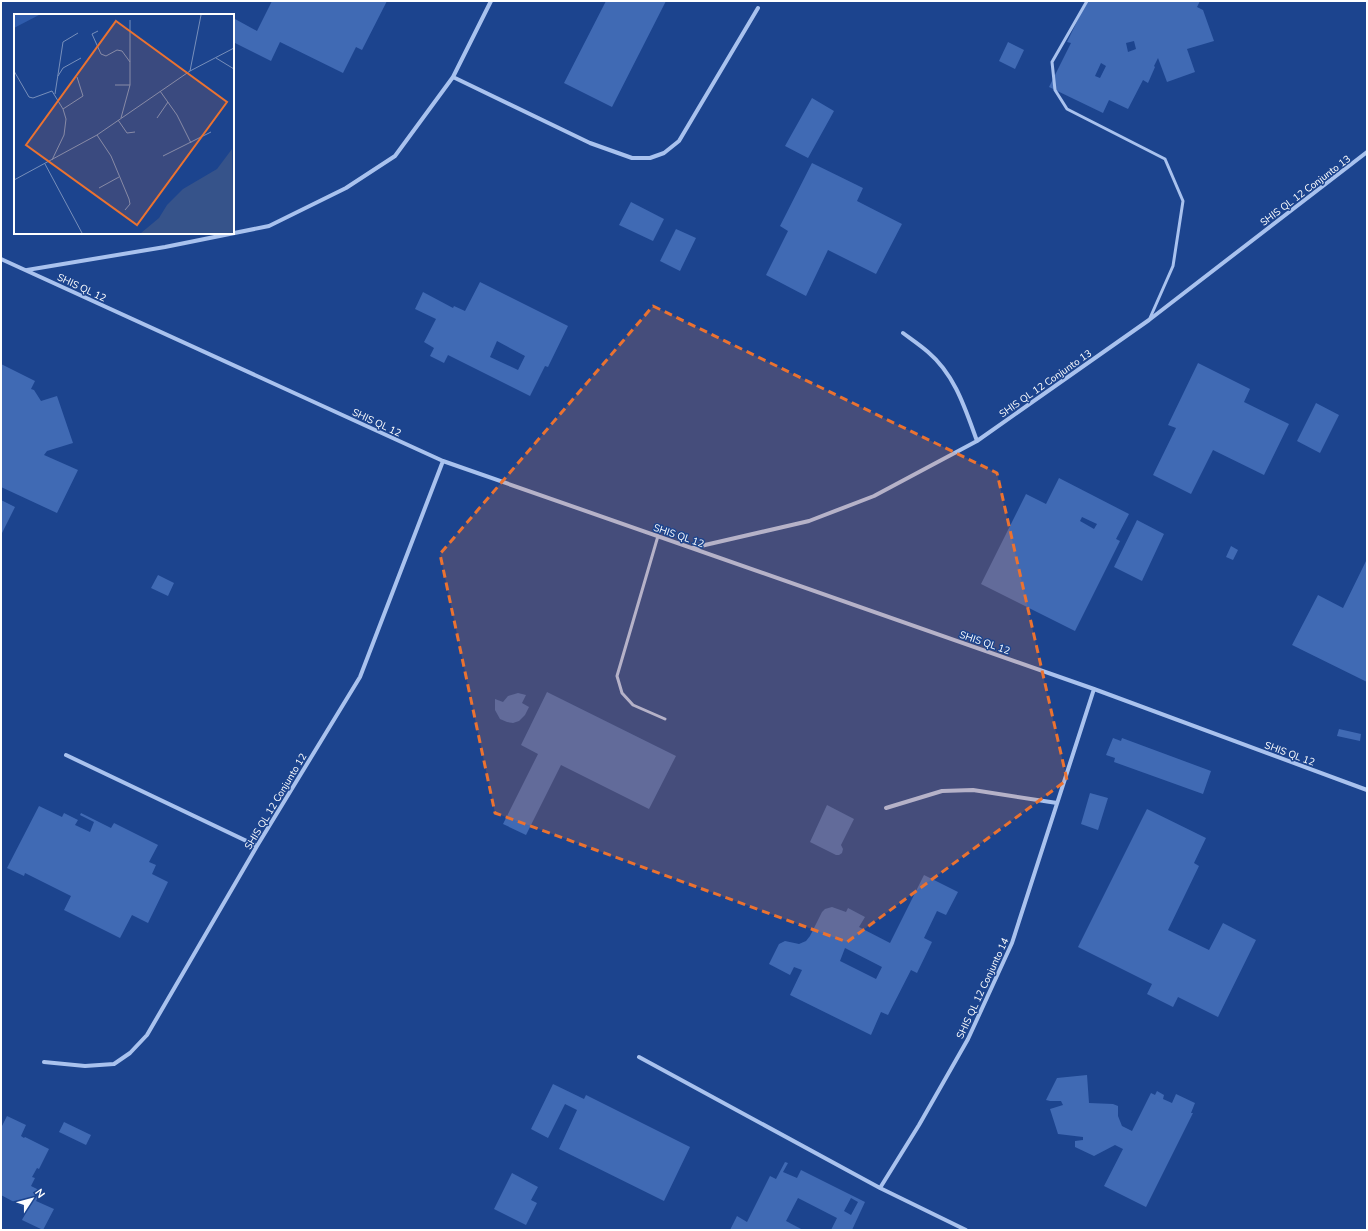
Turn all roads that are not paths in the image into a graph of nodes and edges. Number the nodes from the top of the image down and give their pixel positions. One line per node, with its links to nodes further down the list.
1 (490, 1): 4 (street)
2 (1087, 1): 10 (lane)
3 (758, 8): 4 (street)
4 (453, 77): 6 (street)
5 (1367, 152): 10 (street, SHIS QL 12 Conjunto 13)
6 (234, 233)
7 (229, 234): 9 (street)
8 (1, 259): 9 (street, SHIS QL 12)
9 (27, 270): 13 (street, SHIS QL 12)
10 (1149, 320): 12 (street, SHIS QL 12 Conjunto 13)
11 (903, 333): 12 (street)
12 (977, 441): 15 (street, SHIS QL 12 Conjunto 13)
13 (443, 462): 14 (street, SHIS QL 12); 22 (street, SHIS QL 12 Conjunto 12)
14 (658, 536): 15 (street, SHIS QL 12); 17 (lane)
15 (692, 548): 16 (street, SHIS QL 12)
16 (1094, 689): 19 (street, SHIS QL 12); 20 (street, SHIS QL 12 Conjunto 14)
17 (665, 719)
18 (66, 755): 22 (street)
19 (1367, 790)
20 (1056, 803): 21 (street); 25 (street, SHIS QL 12 Conjunto 14)
21 (886, 808)
22 (257, 846): 24 (street, SHIS QL 12 Conjunto 12)
23 (639, 1057): 25 (street)
24 (44, 1062)
25 (880, 1188): 26 (street)
26 (966, 1230)

